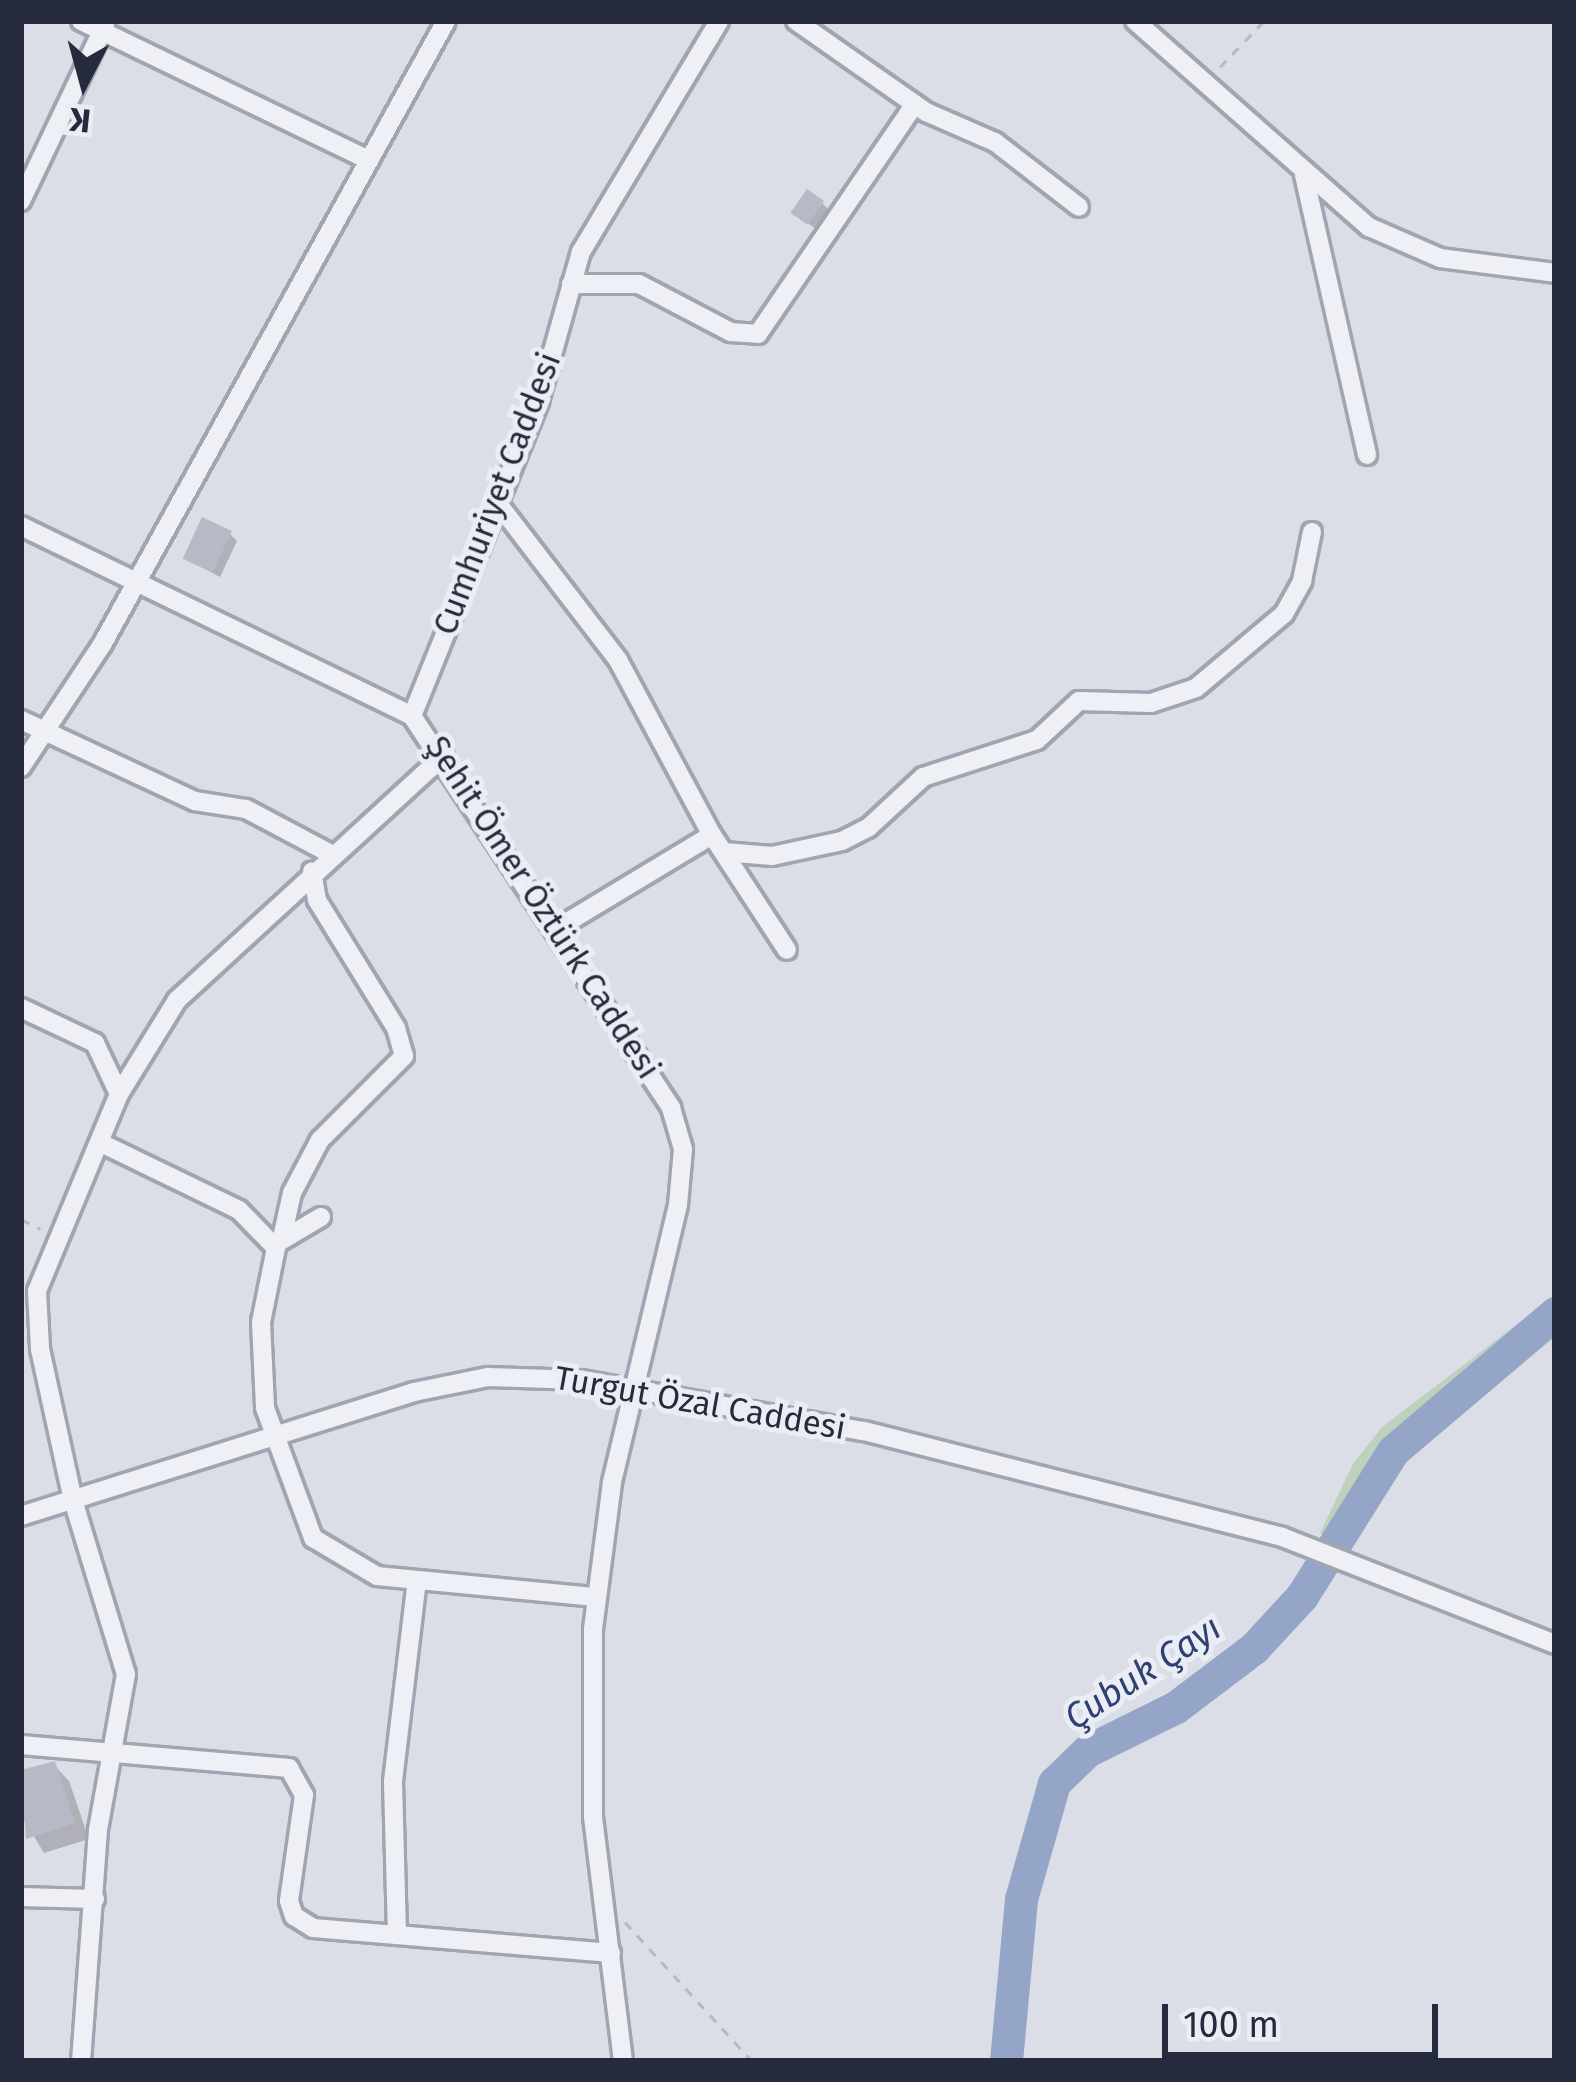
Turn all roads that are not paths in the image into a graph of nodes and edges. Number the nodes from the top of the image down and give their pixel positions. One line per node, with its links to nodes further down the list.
1 (81, 21): 6 (street)
2 (446, 21): 8 (street)
3 (719, 21): 13 (street, Cumhuriyet Caddesi)
4 (796, 21): 7 (street)
5 (1135, 21): 9 (street)
6 (105, 26): 8 (street); 10 (street)
7 (915, 104): 11 (street); 13 (street)
8 (365, 158): 18 (street)
9 (1304, 175): 12 (street); 14 (street)
10 (21, 201)
11 (1079, 207)
12 (1555, 273)
13 (572, 284): 15 (street, Cumhuriyet Caddesi)
14 (1366, 454)
15 (496, 501): 19 (street, Cumhuriyet Caddesi); 24 (street)
16 (21, 526): 18 (street, Şehit Ömer Öztürk Caddesi)
17 (1312, 532): 25 (street)
18 (137, 580): 19 (street, Şehit Ömer Öztürk Caddesi); 21 (street)
19 (412, 716): 22 (street, Şehit Ömer Öztürk Caddesi)
20 (21, 720): 21 (street)
21 (46, 730): 23 (street); 26 (street)
22 (444, 755): 26 (street); 28 (street, Şehit Ömer Öztürk Caddesi)
23 (21, 767)
24 (712, 835): 25 (street); 28 (street)
25 (724, 852): 29 (street)
26 (331, 854): 27 (street)
27 (312, 871): 31 (street); 34 (street)
28 (556, 929): 35 (street, Şehit Ömer Öztürk Caddesi)
29 (787, 950)
30 (21, 1008): 31 (street)
31 (119, 1094): 32 (street)
32 (103, 1144): 34 (street); 37 (street)
33 (321, 1217): 34 (street)
34 (278, 1243): 36 (street)
35 (638, 1388): 36 (street, Turgut Özal Caddesi); 40 (street, Şehit Ömer Öztürk Caddesi); 41 (street, Turgut Özal Caddesi)
36 (272, 1434): 37 (street, Turgut Özal Caddesi); 39 (street)
37 (73, 1500): 38 (street, Turgut Özal Caddesi); 43 (street)
38 (21, 1516)
39 (417, 1581): 40 (street); 46 (street)
40 (596, 1598): 47 (street, Şehit Ömer Öztürk Caddesi)
41 (1555, 1644)
42 (21, 1745): 43 (street)
43 (110, 1747): 45 (street); 46 (street)
44 (21, 1897): 45 (street)
45 (95, 1899): 48 (street)
46 (398, 1935): 47 (street)
47 (611, 1952): 49 (street, Şehit Ömer Öztürk Caddesi)
48 (81, 2061)
49 (622, 2061)

